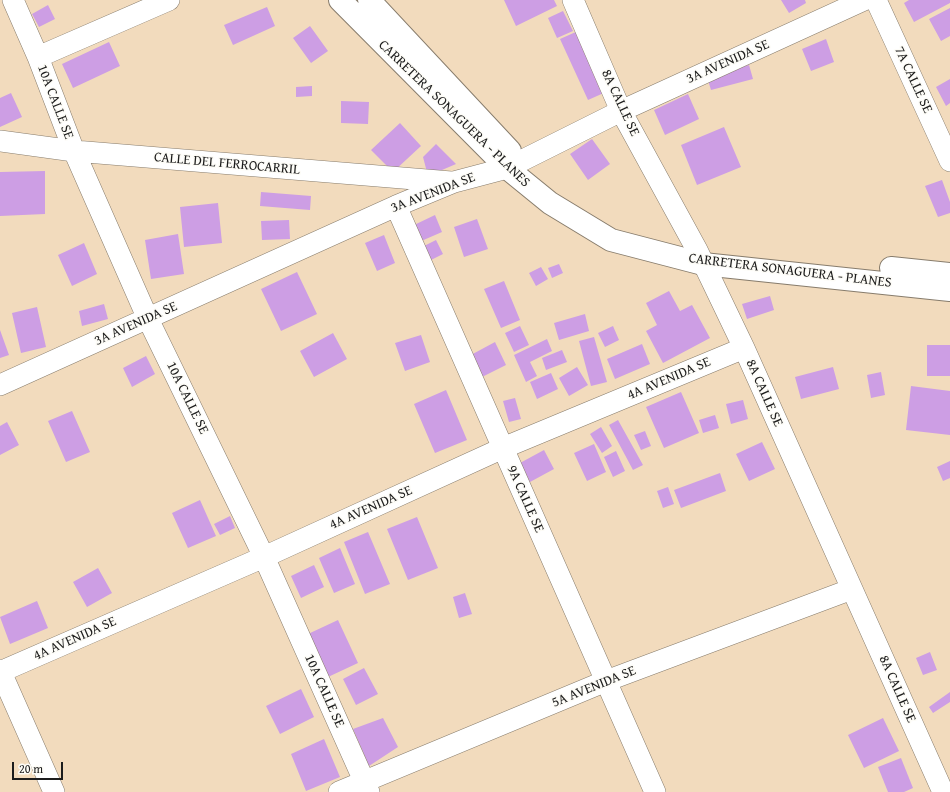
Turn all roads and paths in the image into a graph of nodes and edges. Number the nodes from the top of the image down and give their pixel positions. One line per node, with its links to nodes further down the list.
1 (13, 0): 8 (street, 10A CALLE SE)
2 (169, 0): 8 (street)
3 (340, 0): 13 (main road, CARRETERA SONAGUERA - PLANES)
4 (369, 0): 13 (main road, CARRETERA SONAGUERA - PLANES)
5 (574, 0): 9 (street, 8A CALLE SE)
6 (864, 0): 9 (street, 3A AVENIDA SE)
7 (876, 0): 12 (street, 7A CALLE SE)
8 (38, 57): 11 (street, 10A CALLE SE)
9 (621, 111): 13 (street, 3A AVENIDA SE); 16 (street, 8A CALLE SE)
10 (0, 141): 11 (street, CALLE DEL FERROCARRIL)
11 (74, 151): 14 (street, CALLE DEL FERROCARRIL); 19 (street, 10A CALLE SE)
12 (950, 161)
13 (513, 165): 14 (street, 3A AVENIDA SE); 16 (main road, CARRETERA SONAGUERA - PLANES)
14 (454, 182): 15 (street, 3A AVENIDA SE)
15 (396, 206): 19 (street, 3A AVENIDA SE); 22 (street, 9A CALLE SE)
16 (700, 257): 17 (main road, CARRETERA SONAGUERA - PLANES); 18 (main road, CARRETERA SONAGUERA - PLANES); 20 (street, 8A CALLE SE)
17 (950, 274)
18 (950, 290)
19 (148, 318): 21 (street, 3A AVENIDA SE); 23 (street, 10A CALLE SE)
20 (744, 348): 22 (street, 4A AVENIDA SE); 24 (street, 8A CALLE SE)
21 (0, 385)
22 (503, 448): 23 (street, 4A AVENIDA SE); 26 (street, 9A CALLE SE)
23 (264, 556): 25 (street, 4A AVENIDA SE); 27 (street, 10A CALLE SE)
24 (852, 589): 26 (street, 5A AVENIDA SE); 31 (street, 8A CALLE SE)
25 (0, 671): 28 (street)
26 (606, 681): 27 (street, 5A AVENIDA SE); 30 (street, 9A CALLE SE)
27 (366, 787): 29 (street, 5A AVENIDA SE)
28 (54, 792)
29 (339, 792)
30 (655, 792)
31 (943, 792)

